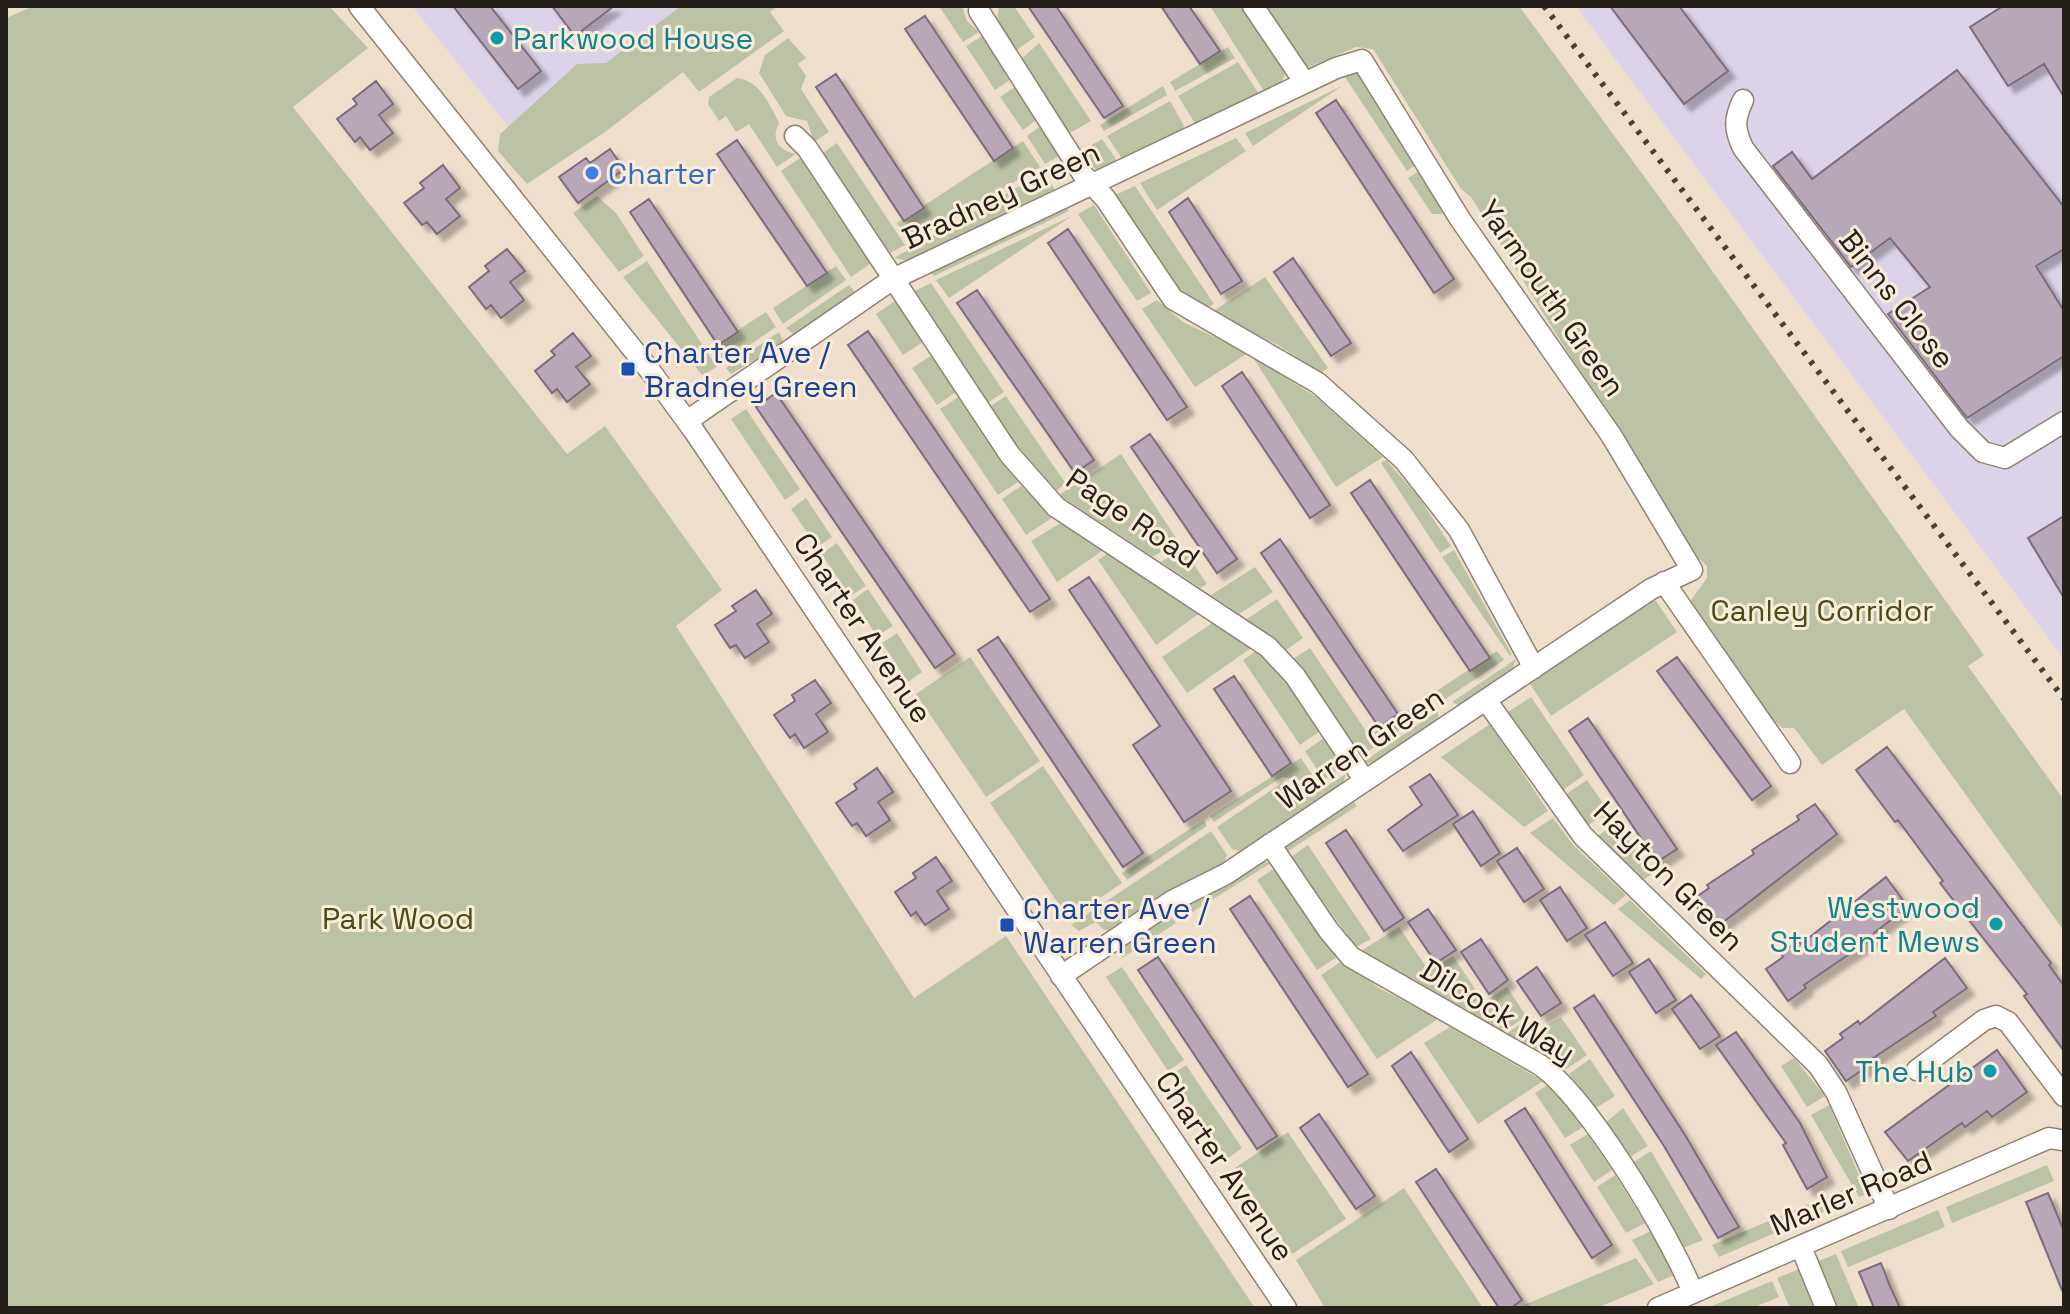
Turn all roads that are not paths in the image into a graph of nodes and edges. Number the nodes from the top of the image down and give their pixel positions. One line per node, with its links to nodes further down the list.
1 (359, 6): 10 (street, Charter Avenue)
2 (1253, 6): 5 (street)
3 (979, 11): 8 (street)
4 (1362, 60): 5 (street, Bradney Green); 12 (street, Yarmouth Green)
5 (1305, 83): 8 (street, Bradney Green)
6 (1743, 100): 11 (street, Binns Close)
7 (795, 136): 9 (street, Page Road)
8 (1091, 185): 9 (street, Bradney Green); 14 (street)
9 (893, 279): 10 (street, Bradney Green); 17 (street, Page Road)
10 (687, 421): 19 (street, Charter Avenue)
11 (2064, 422)
12 (1692, 570): 13 (street, Warren Green)
13 (1664, 582): 14 (street, Warren Green); 16 (street)
14 (1534, 668): 15 (street, Warren Green)
15 (1486, 700): 17 (street, Warren Green); 23 (street, Hayton Green)
16 (1790, 763)
17 (1365, 781): 18 (street, Warren Green)
18 (1270, 844): 19 (street, Warren Green); 25 (street, Dilcock Way)
19 (1061, 976): 26 (street, Charter Avenue)
20 (1917, 1070): 21 (street)
21 (2064, 1096)
22 (2063, 1139): 23 (street, Marler Road)
23 (1889, 1209): 24 (street, Marler Road)
24 (1801, 1247): 25 (street, Marler Road); 28 (street)
25 (1693, 1293): 27 (street, Marler Road)
26 (1286, 1308)
27 (1658, 1308)
28 (1826, 1308)

